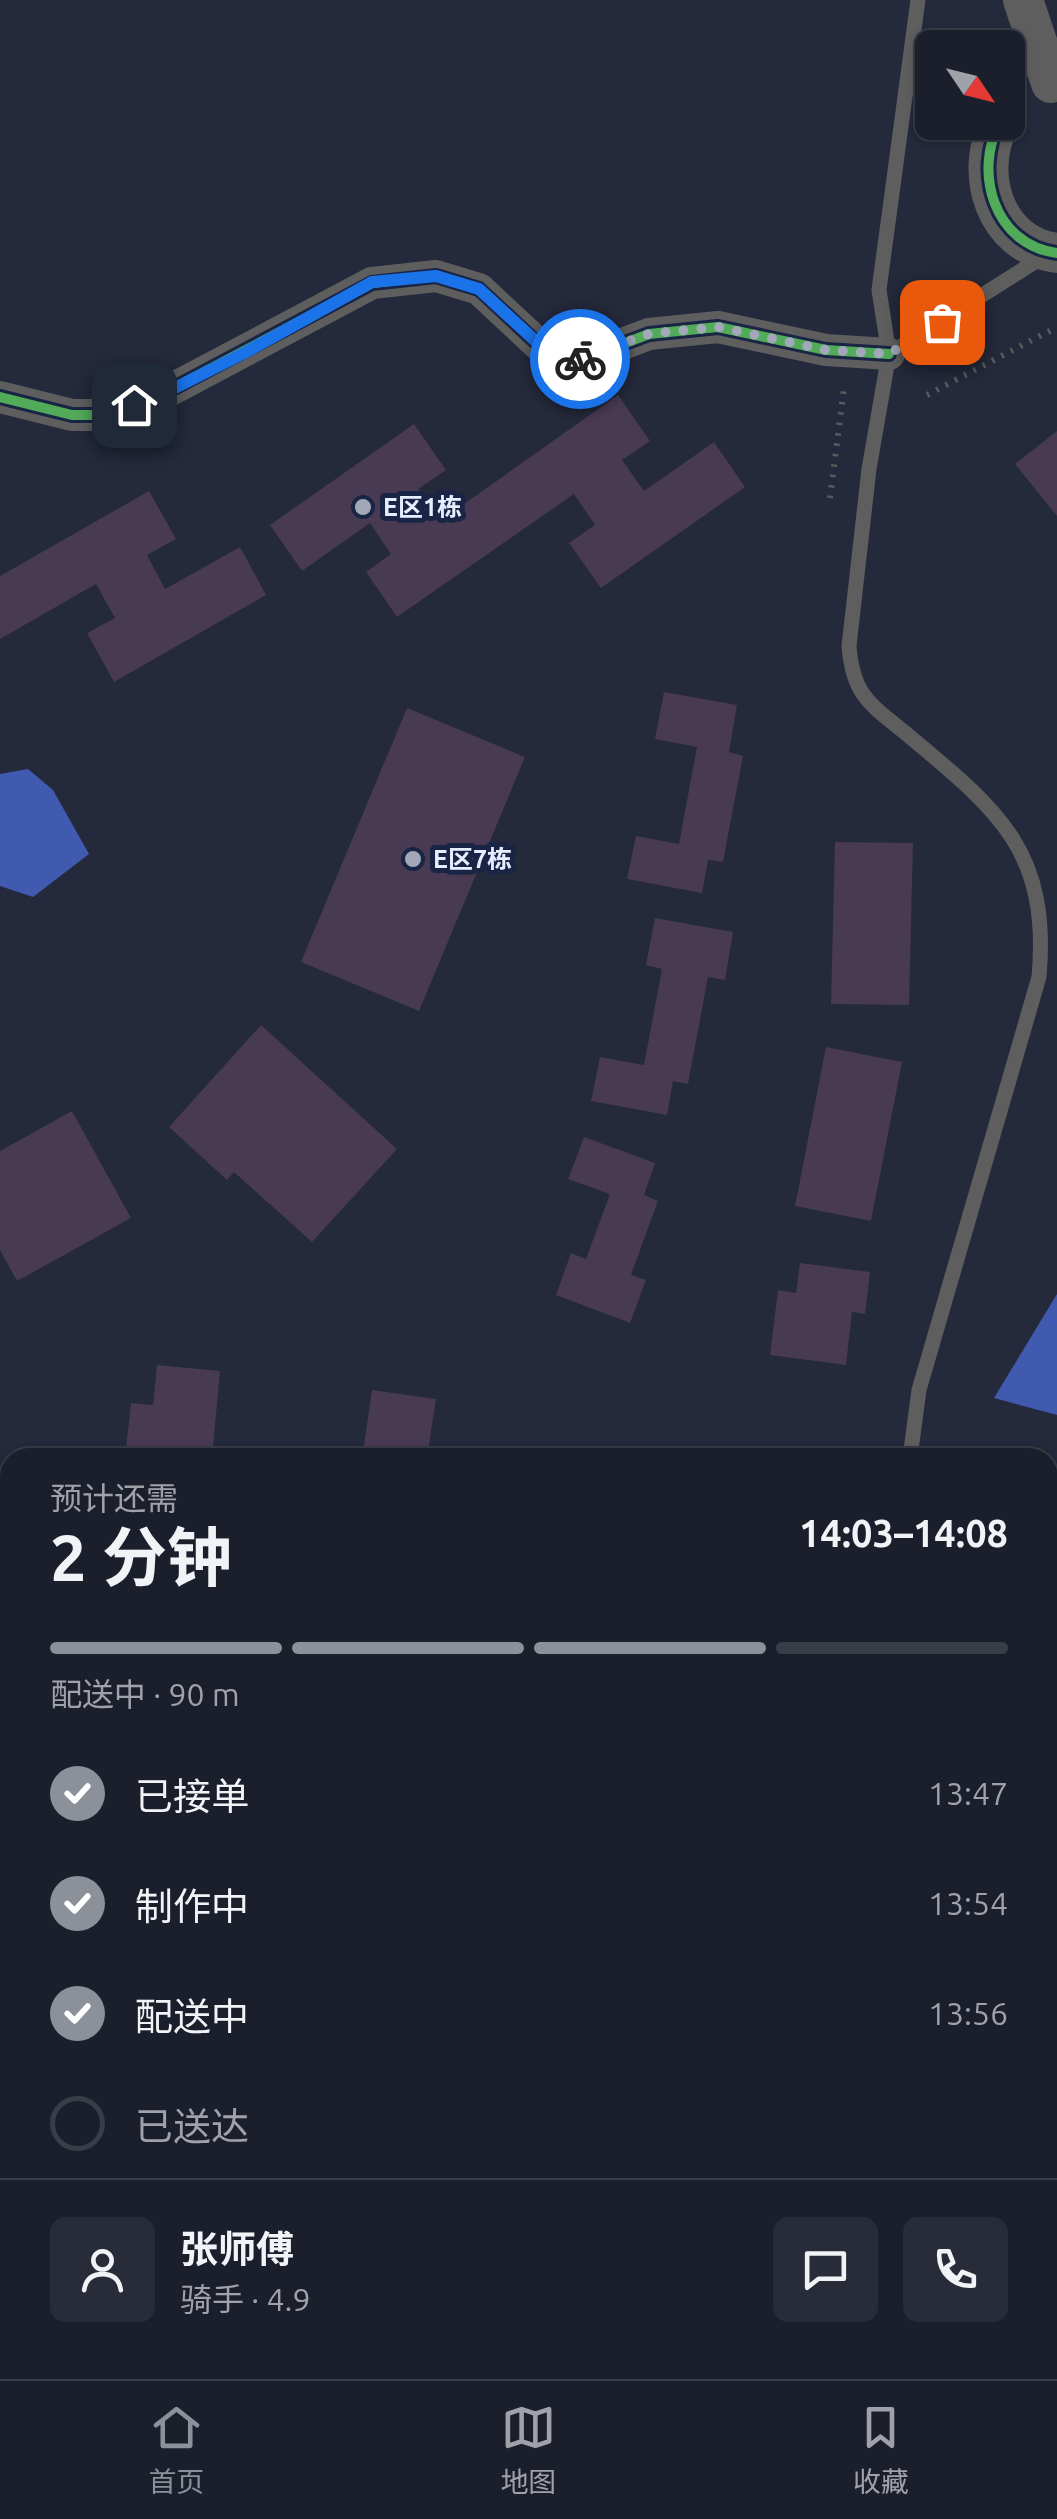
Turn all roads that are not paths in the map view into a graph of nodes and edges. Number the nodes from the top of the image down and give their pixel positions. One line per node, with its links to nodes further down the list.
1 (918, 0): 7 (lane)
2 (1024, 0): 3 (street)
3 (1054, 83): 4 (street)
4 (1025, 95)
5 (990, 140): 6 (street)
6 (1053, 253): 7 (lane)
7 (889, 354): 8 (street); 9 (lane)
8 (0, 397)
9 (911, 1448)

